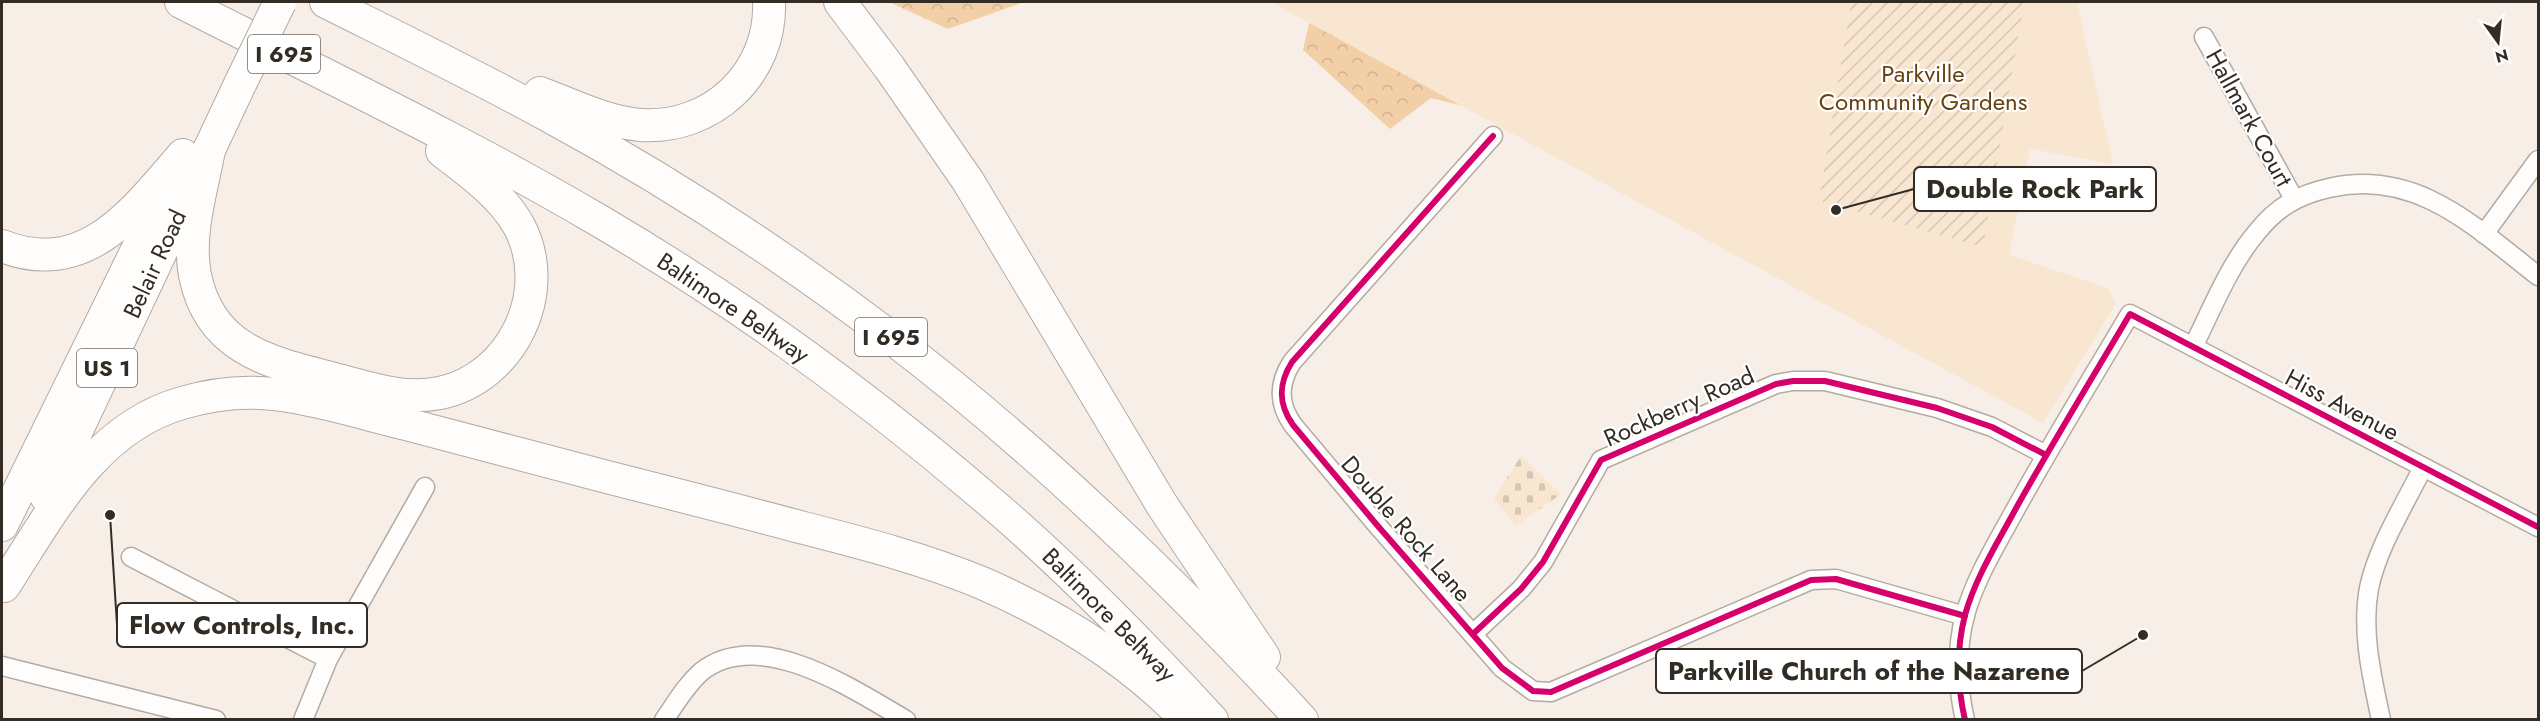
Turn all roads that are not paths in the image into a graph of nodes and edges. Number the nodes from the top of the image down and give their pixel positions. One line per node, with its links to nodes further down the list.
1 (181, 2): 10 (highway, Baltimore Beltway / I 695)
2 (258, 2): 9 (highway, Belair Road / US 1)
3 (280, 2): 9 (highway, Belair Road / US 1, bridge)
4 (326, 2): 8 (highway, I 695)
5 (769, 2): 8 (highway)
6 (840, 2): 37 (highway)
7 (2204, 37): 14 (street, Hallmark Court)
8 (412, 45): 36 (highway, I 695)
9 (231, 78): 12 (highway, Belair Road / US 1)
10 (387, 107): 12 (highway); 35 (highway, Baltimore Beltway / I 695)
11 (1493, 136): 27 (street, Double Rock Lane)
12 (196, 152): 16 (highway); 22 (highway, Belair Road / US 1); 25 (highway, Belair Road / US 1)
13 (2538, 160): 15 (street)
14 (2294, 199): 15 (street); 18 (street)
15 (2484, 234): 17 (street)
16 (2, 246)
17 (2538, 276)
18 (2193, 347): 19 (street, Hiss Avenue); 20 (street, Hiss Avenue)
19 (2046, 455): 26 (street); 27 (street, Rockberry Road)
20 (2423, 467): 23 (street, Hiss Avenue); 39 (street)
21 (425, 487): 28 (street)
22 (2, 525)
23 (2538, 527)
24 (131, 557): 28 (street)
25 (3, 589): 34 (highway)
26 (1965, 616): 27 (street, Double Rock Lane); 38 (street)
27 (1473, 634)
28 (328, 659): 31 (street)
29 (2, 666): 30 (street)
30 (216, 720)
31 (303, 720)
32 (664, 720): 33 (street)
33 (906, 720)
34 (1187, 720)
35 (1212, 720)
36 (1302, 720)
37 (1307, 720)
38 (1965, 720)
39 (2381, 720)

